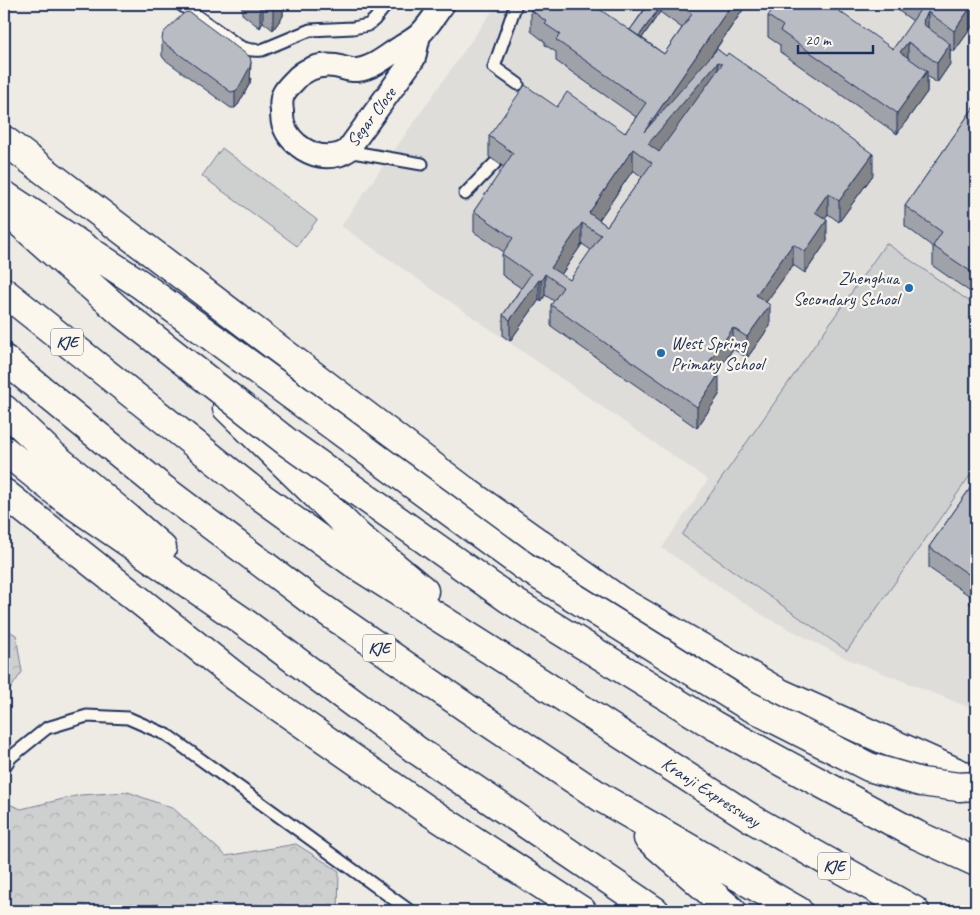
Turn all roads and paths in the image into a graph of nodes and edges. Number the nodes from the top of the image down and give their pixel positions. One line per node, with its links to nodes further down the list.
1 (180, 4): 2 (lane)
2 (387, 4)
3 (443, 4): 5 (street, Segar Close)
4 (516, 4): 6 (lane)
5 (419, 35): 8 (street, Segar Close); 8 (street, Segar Close)
6 (518, 84)
7 (4, 140): 23 (highway)
8 (347, 151): 10 (lane)
9 (496, 162): 12 (lane)
10 (422, 164)
11 (4, 187): 21 (highway)
12 (465, 194)
13 (4, 195): 24 (highway, bridge)
14 (4, 208): 26 (highway, bridge)
15 (4, 292): 21 (highway, KJE)
16 (4, 359): 25 (highway, KJE)
17 (4, 409): 20 (highway)
18 (4, 450): 20 (highway)
19 (4, 493): 29 (highway)
20 (241, 620): 30 (highway)
21 (512, 664): 32 (highway, Kranji Expressway / KJE)
22 (4, 767): 28 (lane)
23 (976, 781)
24 (976, 786)
25 (602, 798): 27 (highway); 31 (highway, KJE)
26 (976, 862)
27 (727, 910)
28 (410, 911)
29 (582, 911)
30 (655, 911)
31 (798, 911)
32 (915, 911)

